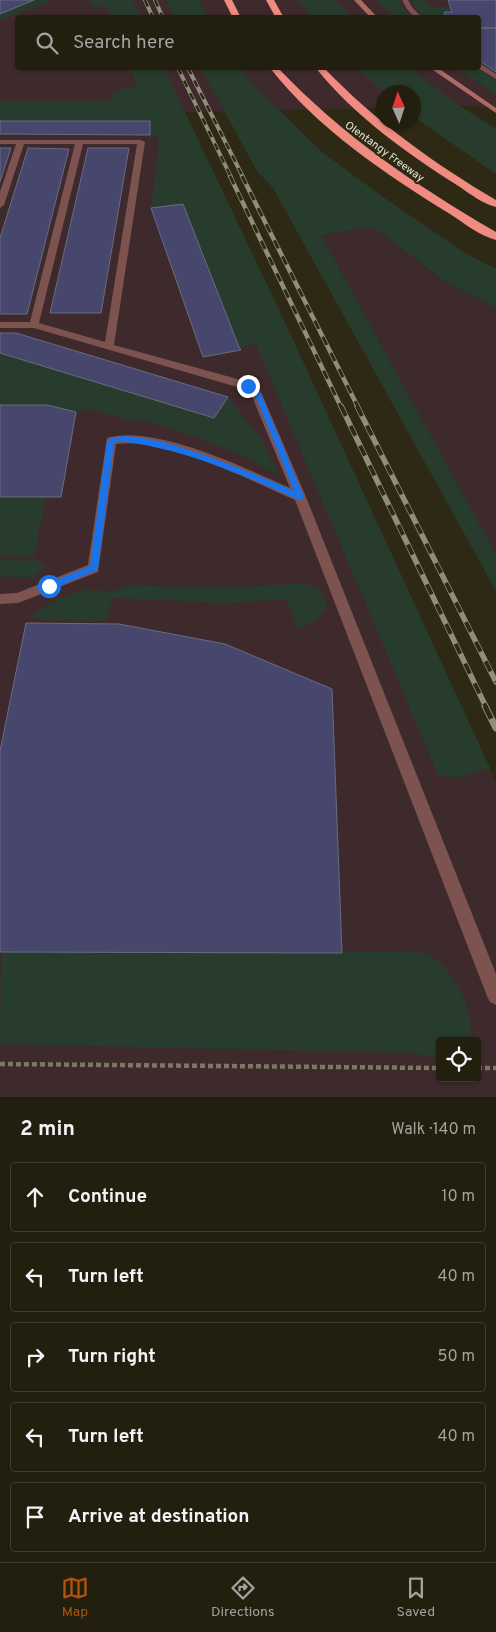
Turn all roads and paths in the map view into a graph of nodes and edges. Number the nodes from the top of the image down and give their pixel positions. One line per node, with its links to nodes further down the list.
1 (228, 0): 5 (highway)
2 (270, 0): 6 (highway)
3 (358, 0): 7 (street)
4 (405, 0): 8 (lane)
5 (236, 15)
6 (278, 15)
7 (372, 15)
8 (417, 15)
9 (481, 66): 13 (lane)
10 (276, 70): 20 (highway, Olentangy Freeway)
11 (322, 70): 19 (highway, Olentangy Freeway)
12 (437, 70): 14 (street)
13 (496, 77)
14 (496, 110)
15 (0, 142): 16 (lane)
16 (21, 142): 17 (lane); 18 (lane)
17 (80, 142): 22 (lane); 23 (lane)
18 (0, 204)
19 (496, 204)
20 (496, 237)
21 (0, 325): 22 (lane)
22 (34, 325): 23 (lane)
23 (109, 347): 24 (lane)
24 (300, 497): 25 (lane); 26 (lane)
25 (0, 599)
26 (496, 996)
27 (0, 1064): 28 (path)
28 (436, 1068)
29 (481, 1068): 30 (path)
30 (496, 1068)

